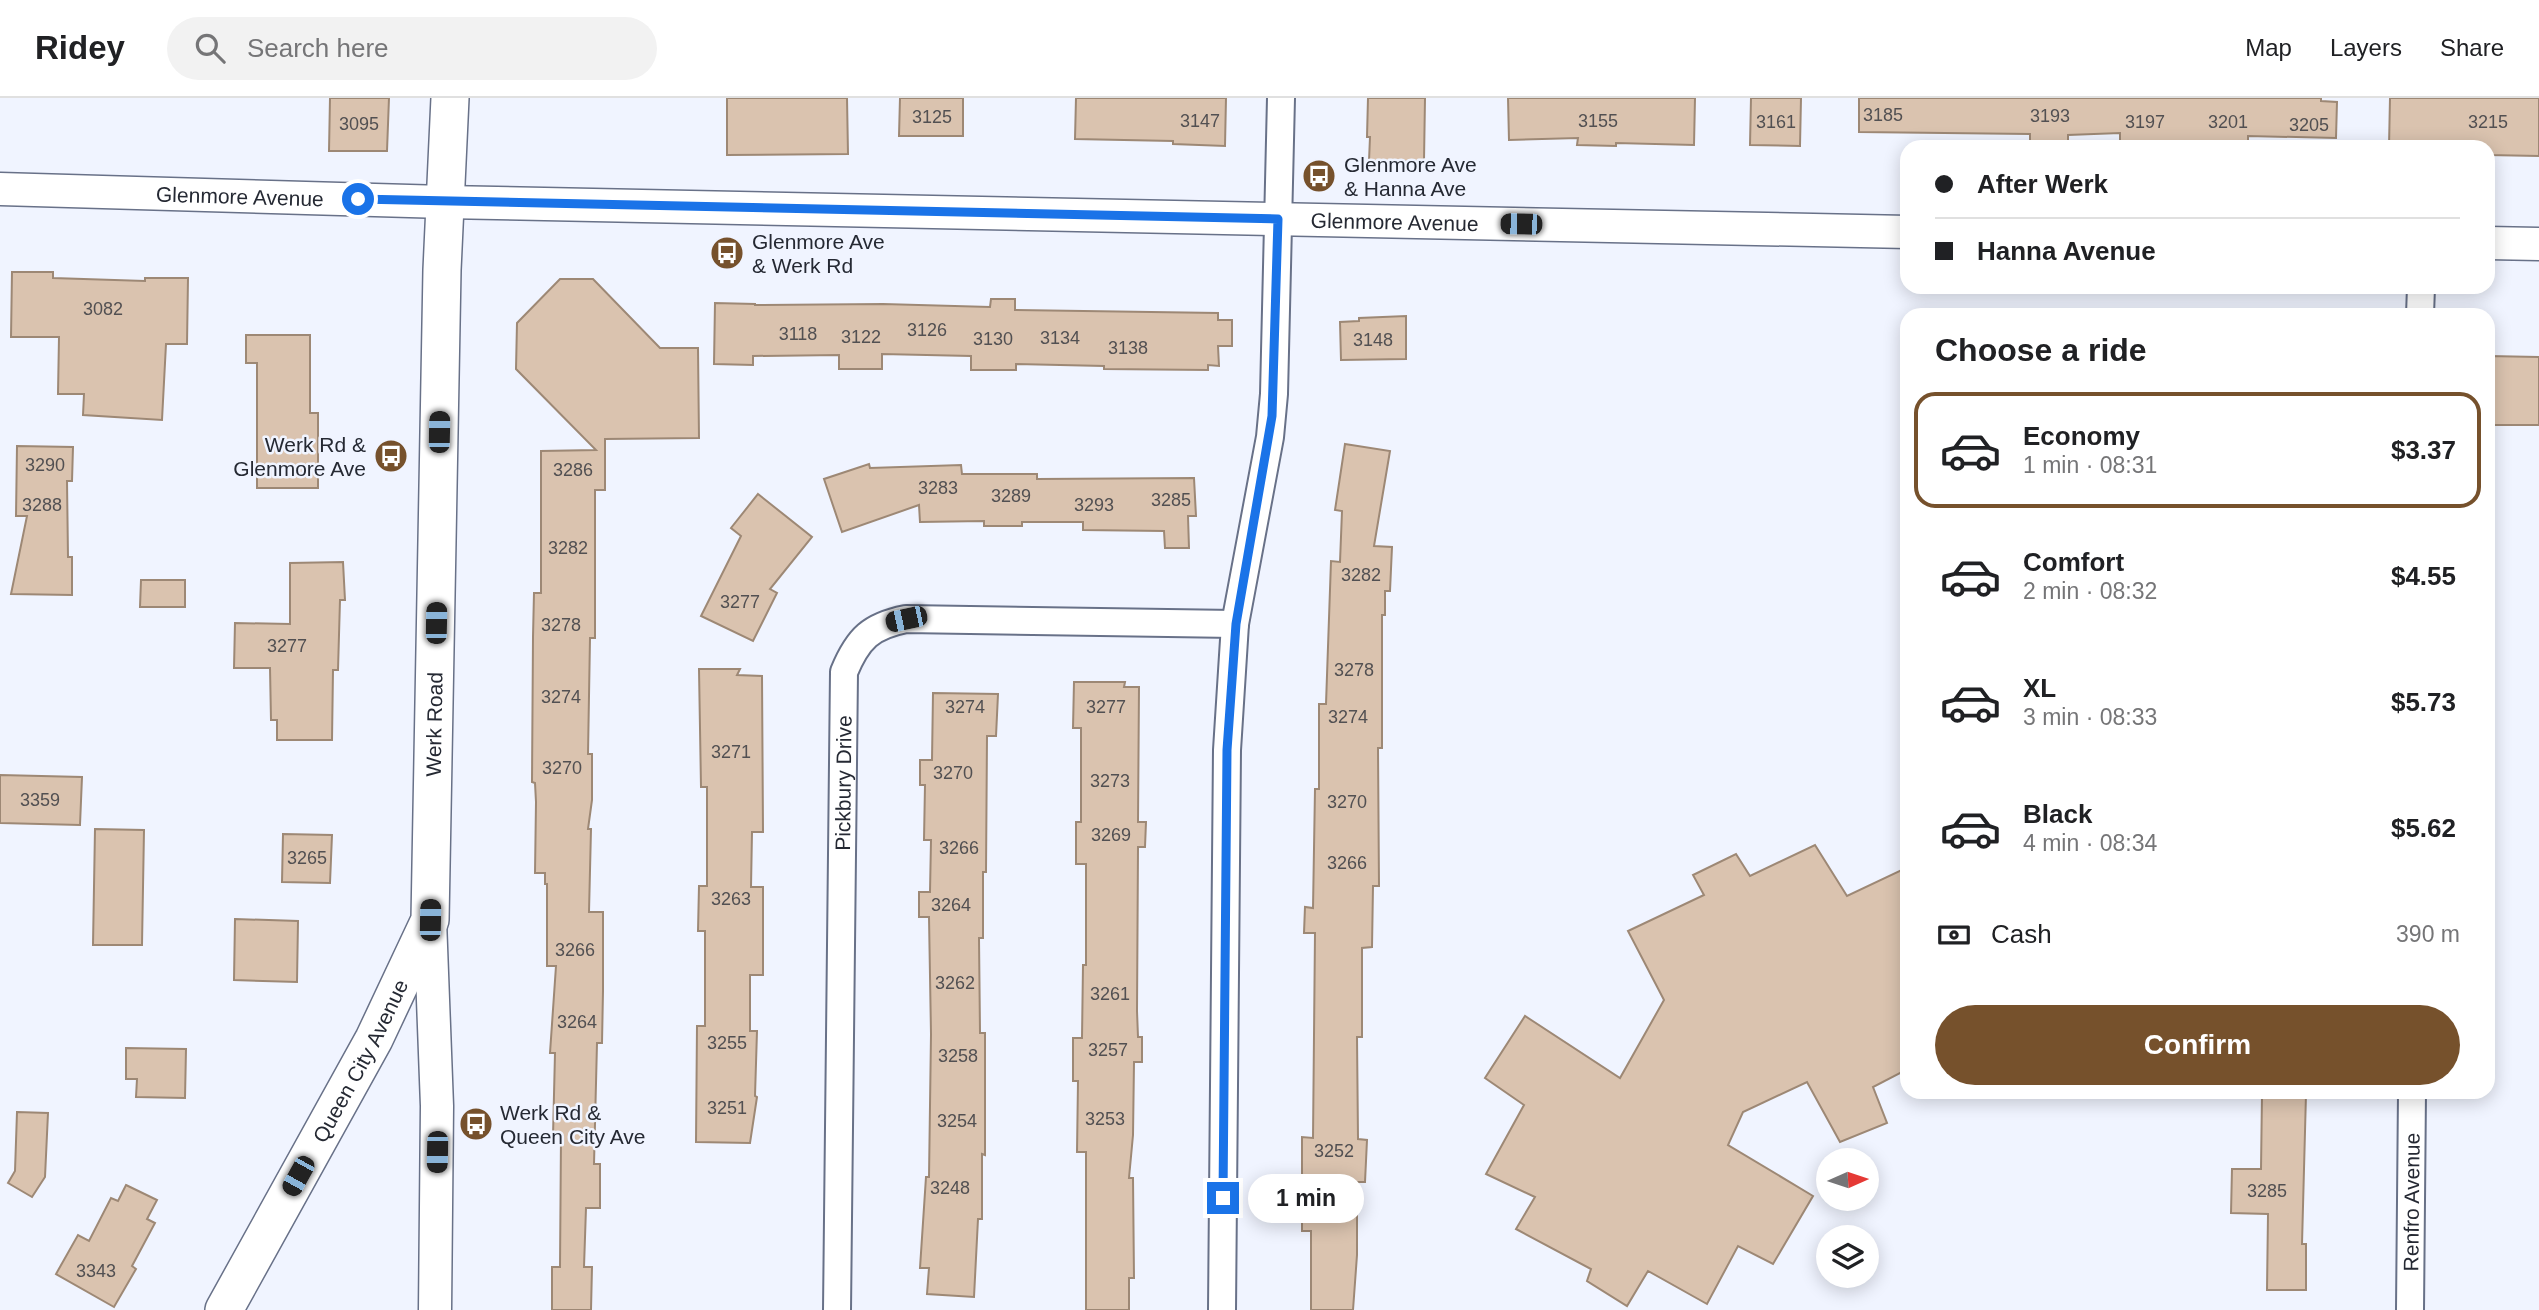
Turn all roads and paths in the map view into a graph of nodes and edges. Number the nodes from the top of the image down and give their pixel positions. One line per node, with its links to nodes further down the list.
1 (450, 98): 4 (main road, Werk Road)
2 (1281, 98): 5 (street)
3 (0, 189): 4 (street, Glenmore Avenue)
4 (444, 202): 5 (street, Glenmore Avenue); 10 (main road, Werk Road)
5 (1278, 219): 6 (street, Glenmore Avenue); 9 (street)
6 (1900, 232)
7 (2495, 243): 8 (street)
8 (2539, 244)
9 (1236, 624): 14 (street, Pickbury Drive); 15 (street)
10 (430, 920): 12 (main road, Queen City Avenue); 13 (street, Werk Road)
11 (2412, 1099): 16 (street, Renfro Avenue)
12 (224, 1310)
13 (435, 1310)
14 (837, 1310)
15 (1222, 1310)
16 (2410, 1310)

